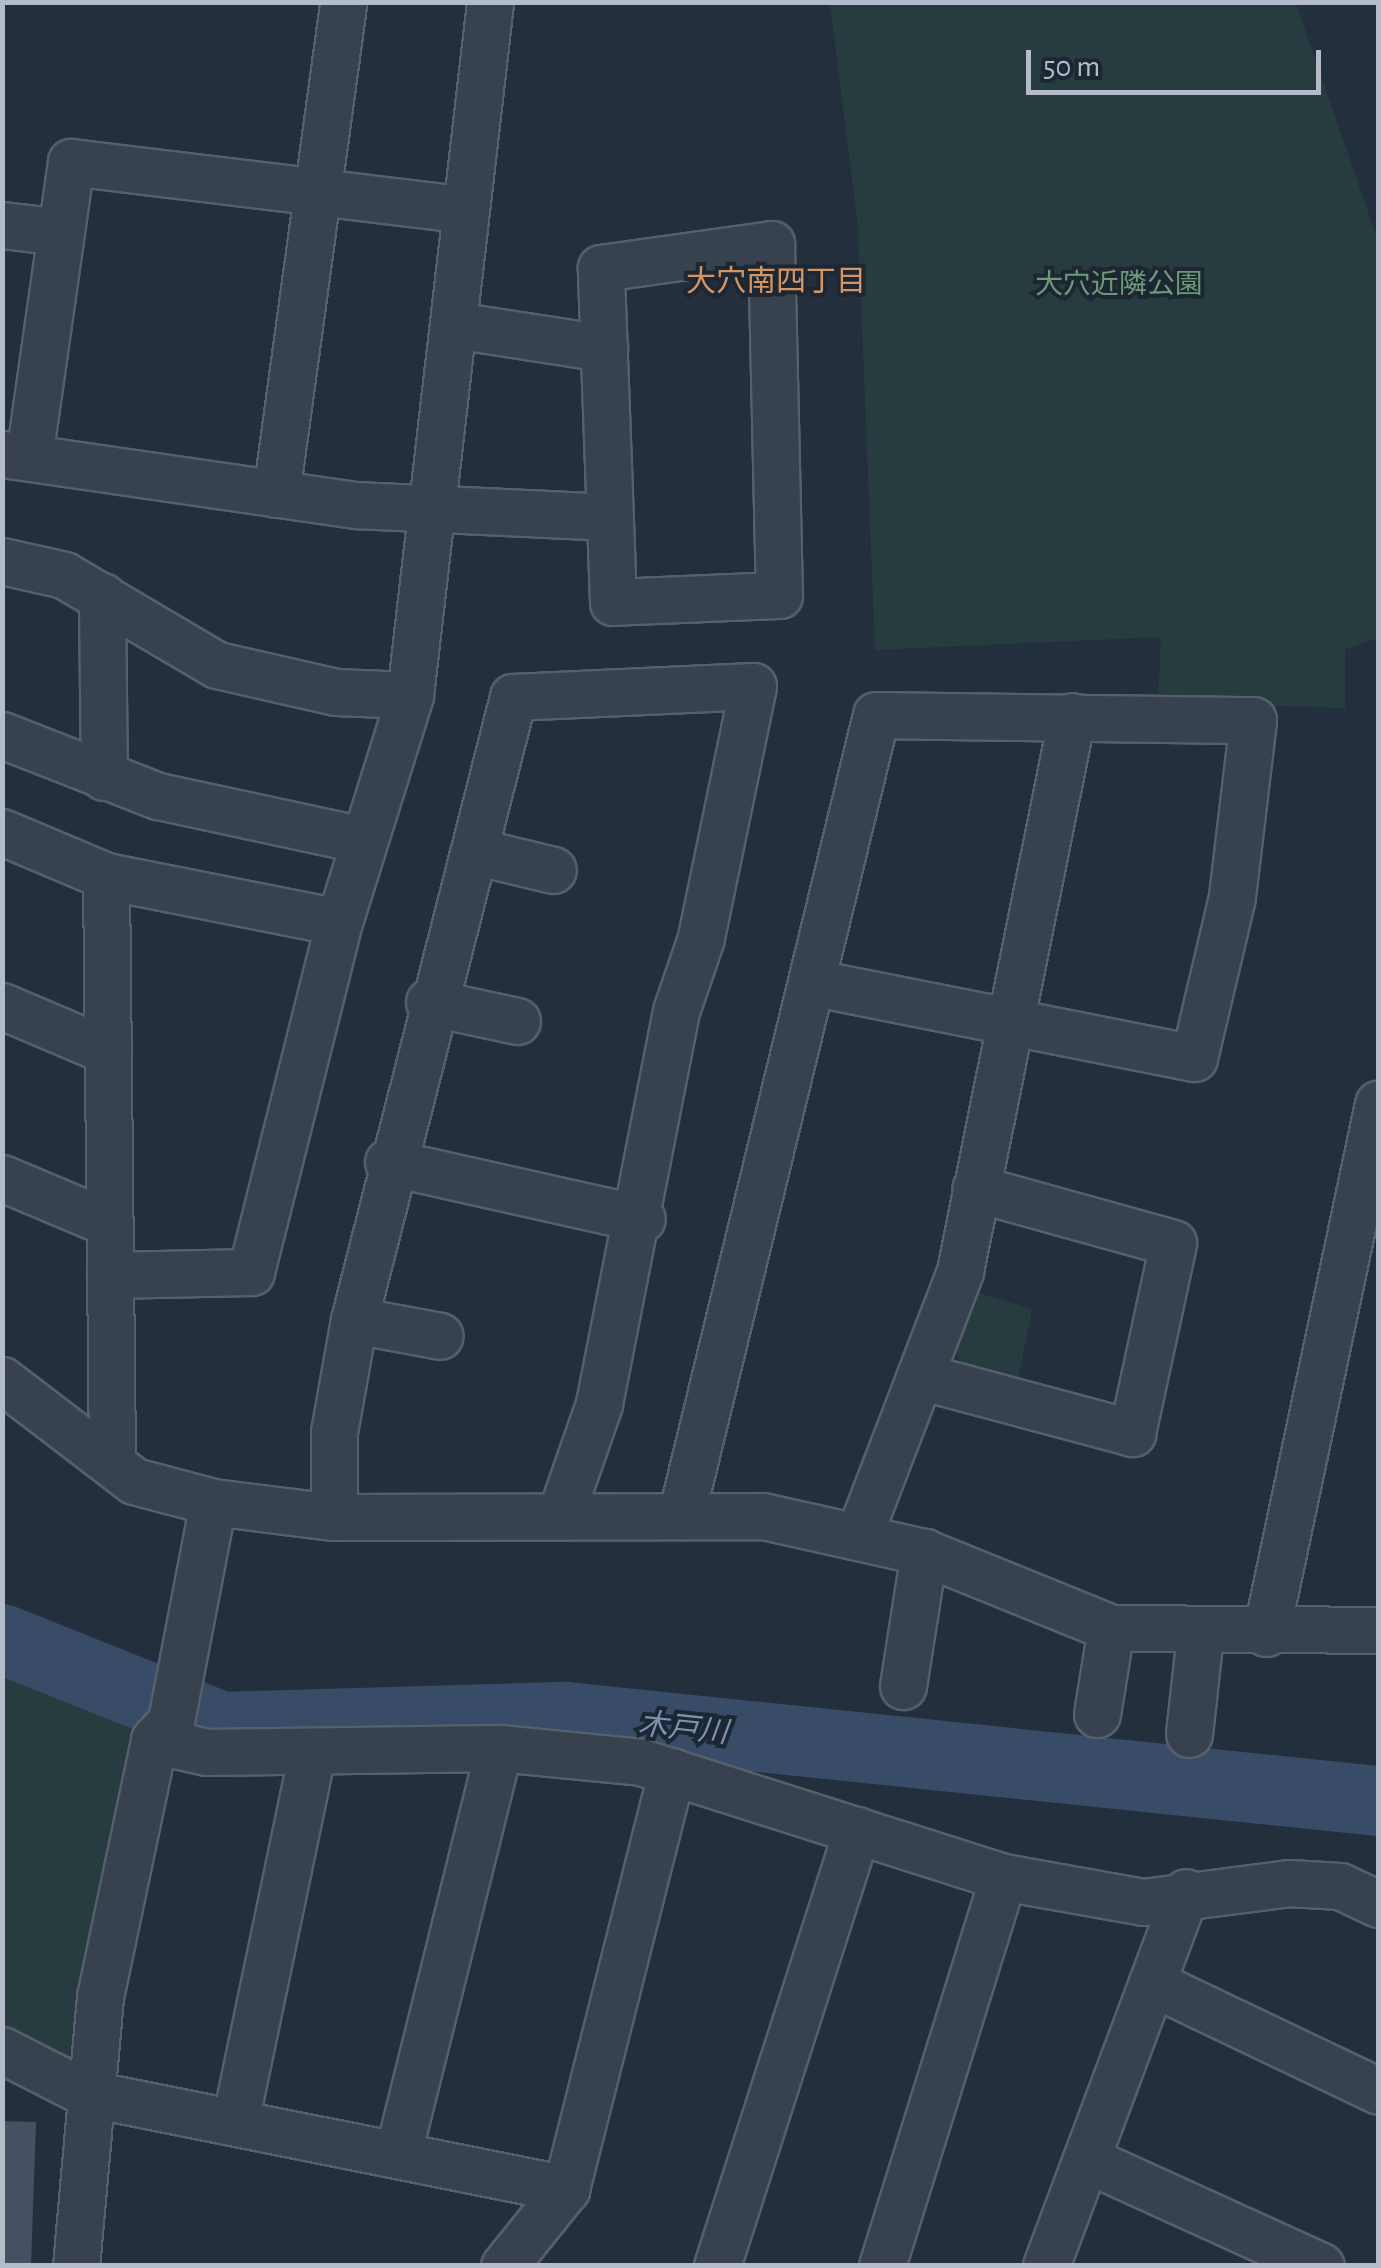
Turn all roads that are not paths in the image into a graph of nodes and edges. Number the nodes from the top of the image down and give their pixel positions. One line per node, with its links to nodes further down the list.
1 (343, 2): 3 (street)
2 (490, 2): 4 (street)
3 (321, 196): 4 (street); 6 (street); 10 (street)
4 (466, 210): 7 (street)
5 (2, 225): 6 (street)
6 (60, 232): 9 (street)
7 (454, 324): 8 (street); 11 (street)
8 (604, 348): 12 (street); 12 (street)
9 (16, 456): 10 (street)
10 (276, 494): 11 (street)
11 (431, 510): 12 (street); 15 (street)
12 (610, 517)
13 (2, 562): 14 (street)
14 (102, 596): 15 (street); 18 (street)
15 (410, 695): 20 (street)
16 (1072, 716): 25 (street); 29 (street); 29 (street)
17 (2, 735): 18 (street)
18 (104, 777): 20 (street)
19 (2, 832): 23 (street)
20 (363, 840): 24 (street)
21 (474, 851): 22 (street); 26 (street); 36 (street)
22 (553, 870)
23 (106, 876): 24 (street); 30 (street)
24 (339, 922): 38 (street)
25 (812, 982): 29 (street); 47 (street)
26 (429, 1002): 28 (street); 32 (street)
27 (2, 1006): 30 (street)
28 (517, 1020)
29 (1012, 1023): 34 (street)
30 (108, 1051): 37 (street)
31 (1378, 1104): 35 (street)
32 (388, 1162): 36 (street); 39 (street)
33 (2, 1178): 37 (street)
34 (975, 1188): 41 (street); 41 (street)
35 (1368, 1204): 52 (street)
36 (642, 1220): 45 (street)
37 (110, 1224): 38 (street)
38 (110, 1276): 43 (street)
39 (354, 1320): 40 (street); 46 (street)
40 (440, 1336)
41 (920, 1376): 48 (street)
42 (2, 1380): 43 (street)
43 (112, 1457): 44 (street)
44 (213, 1502): 46 (street); 56 (street)
45 (561, 1513): 46 (street); 47 (street)
46 (334, 1516)
47 (681, 1516): 48 (street)
48 (860, 1532): 49 (street)
49 (924, 1552): 50 (street); 54 (street)
50 (1111, 1628): 53 (street); 55 (street)
51 (1378, 1630): 52 (street)
52 (1266, 1633): 53 (street)
53 (1200, 1635): 57 (street)
54 (903, 1686)
55 (1096, 1714)
56 (167, 1721): 59 (street); 68 (street)
57 (1189, 1734)
58 (499, 1748): 59 (street); 60 (street); 70 (street)
59 (312, 1752): 69 (street)
60 (672, 1771): 61 (street); 72 (street)
61 (857, 1830): 62 (street); 75 (street)
62 (1003, 1877): 63 (street); 76 (street)
63 (1186, 1892): 64 (street); 65 (street)
64 (1378, 1904)
65 (1152, 1983): 67 (street); 71 (street)
66 (2, 2050): 68 (street)
67 (1378, 2091)
68 (86, 2094): 69 (street); 73 (street)
69 (236, 2117): 70 (street)
70 (398, 2152): 72 (street)
71 (1086, 2159): 77 (street); 78 (street)
72 (566, 2188): 74 (street)
73 (76, 2266)
74 (504, 2266)
75 (717, 2266)
76 (882, 2266)
77 (1046, 2266)
78 (1322, 2266)

